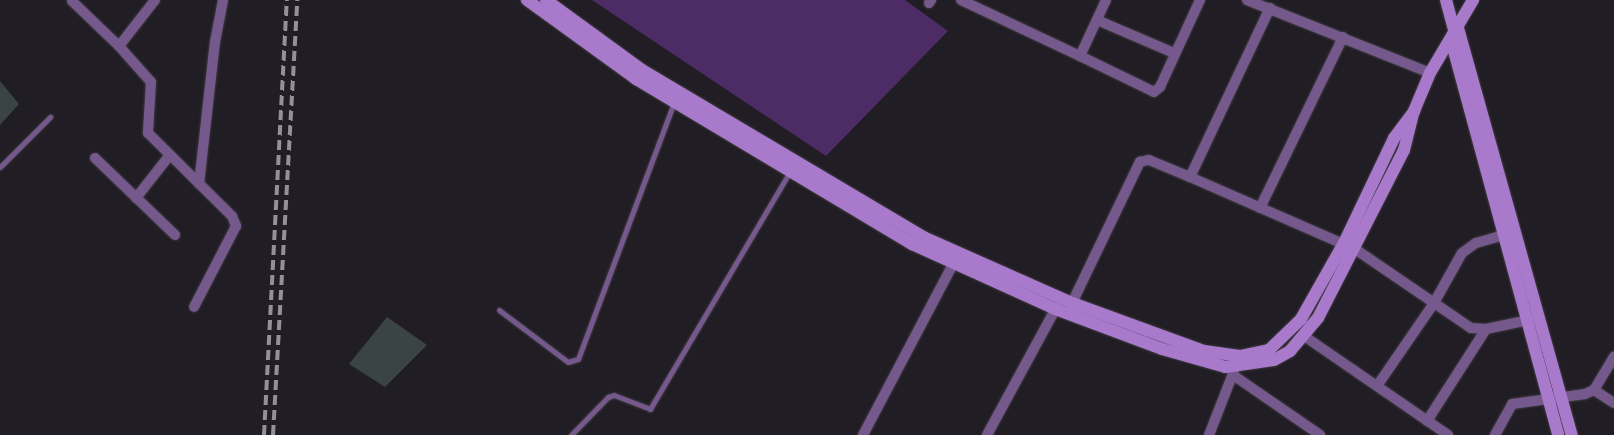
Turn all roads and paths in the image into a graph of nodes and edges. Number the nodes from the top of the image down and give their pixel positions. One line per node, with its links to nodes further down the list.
1 (155, 0): 17 (street)
2 (223, 0): 28 (street)
3 (527, 0): 21 (main road)
4 (546, 0): 21 (main road)
5 (961, 0): 12 (street)
6 (1106, 0): 14 (street)
7 (1200, 0): 18 (street)
8 (1247, 0): 13 (street)
9 (1446, 0): 15 (main road)
10 (1473, 0): 15 (main road)
11 (72, 1): 17 (street)
12 (972, 2): 19 (street)
13 (1270, 8): 16 (street); 27 (street)
14 (1097, 20): 18 (street); 19 (street)
15 (1455, 34): 20 (main road); 31 (main road)
16 (1343, 37): 20 (street); 30 (street)
17 (119, 46): 23 (street)
18 (1174, 53): 19 (street)
19 (1080, 56)
20 (1430, 74): 33 (main road)
21 (677, 98): 25 (main road); 38 (lane)
22 (50, 116): 26 (lane)
23 (169, 156): 28 (street); 29 (street)
24 (95, 158): 29 (street)
25 (793, 166): 34 (main road); 51 (lane)
26 (0, 167)
27 (1190, 177): 30 (street); 36 (street)
28 (199, 184): 37 (street)
29 (136, 198): 32 (street)
30 (1260, 208): 33 (street)
31 (1510, 233): 35 (street); 39 (main road); 40 (main road)
32 (175, 235)
33 (1349, 246): 35 (street); 42 (main road); 44 (main road)
34 (956, 259): 36 (main road); 52 (street)
35 (1434, 303): 41 (street); 45 (street)
36 (1062, 304): 44 (main road); 53 (street)
37 (194, 307)
38 (499, 310)
39 (1540, 318): 40 (street); 47 (main road)
40 (1526, 322): 41 (street); 48 (main road)
41 (1486, 329): 50 (street)
42 (1304, 336): 44 (main road); 45 (street)
43 (1614, 357): 46 (street)
44 (1236, 366): 54 (street); 55 (street)
45 (1376, 386): 50 (street)
46 (1594, 390): 47 (street); 49 (street)
47 (1561, 396): 48 (street); 59 (main road)
48 (1548, 398): 57 (street); 58 (main road)
49 (1614, 403)
50 (1427, 421): 56 (street)
51 (572, 435)
52 (863, 435)
53 (987, 435)
54 (1209, 435)
55 (1320, 435)
56 (1448, 435)
57 (1495, 435)
58 (1558, 435)
59 (1572, 435)

